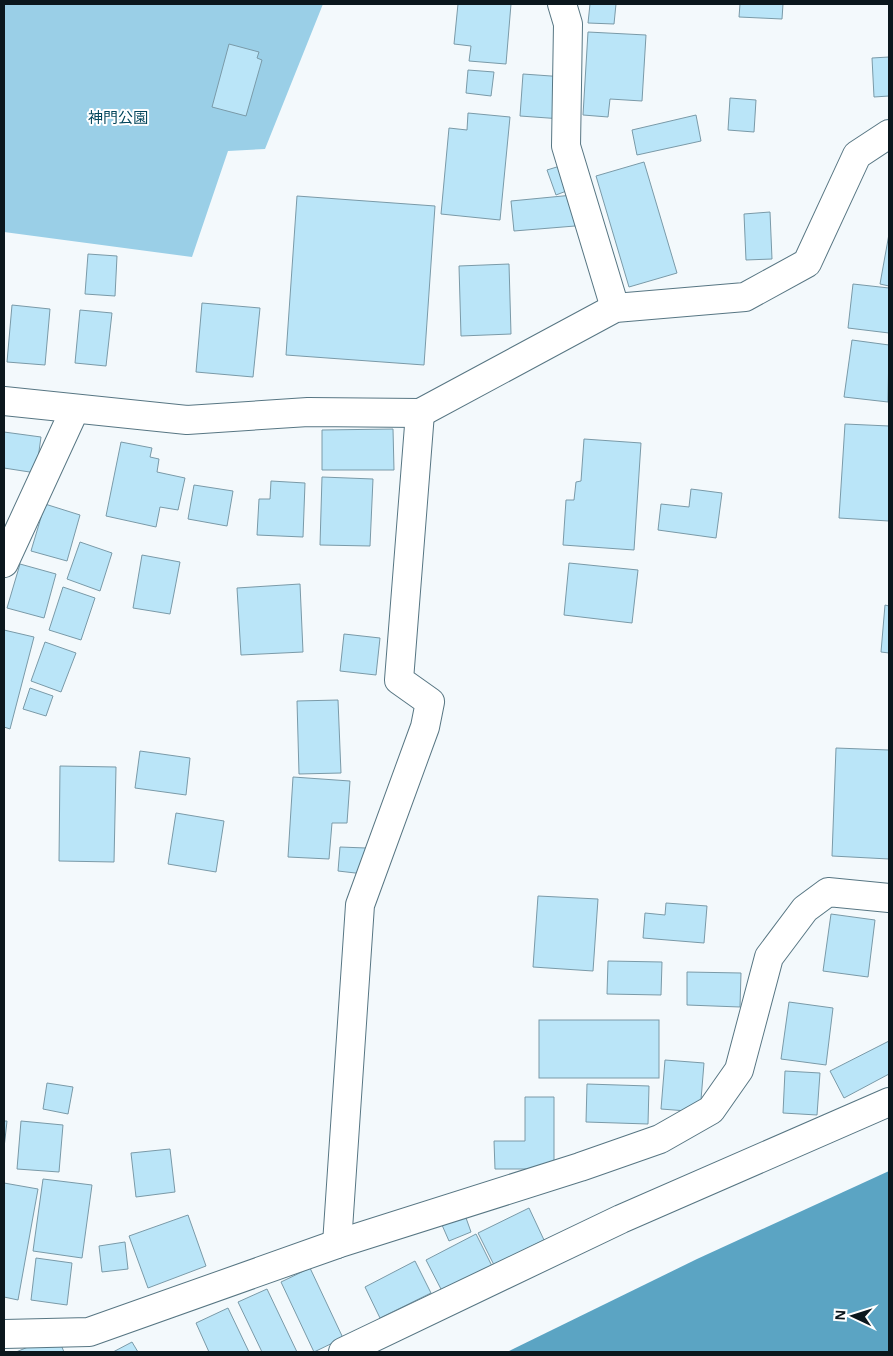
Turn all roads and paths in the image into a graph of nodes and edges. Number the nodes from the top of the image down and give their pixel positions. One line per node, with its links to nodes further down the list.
1 (562, 4): 3 (street)
2 (889, 134): 3 (street)
3 (615, 308): 6 (street)
4 (4, 402): 5 (street)
5 (74, 409): 6 (street); 7 (street)
6 (420, 413): 10 (street)
7 (4, 563)
8 (889, 898): 10 (street)
9 (889, 1102): 12 (street)
10 (337, 1244): 11 (street)
11 (4, 1334)
12 (343, 1352)

